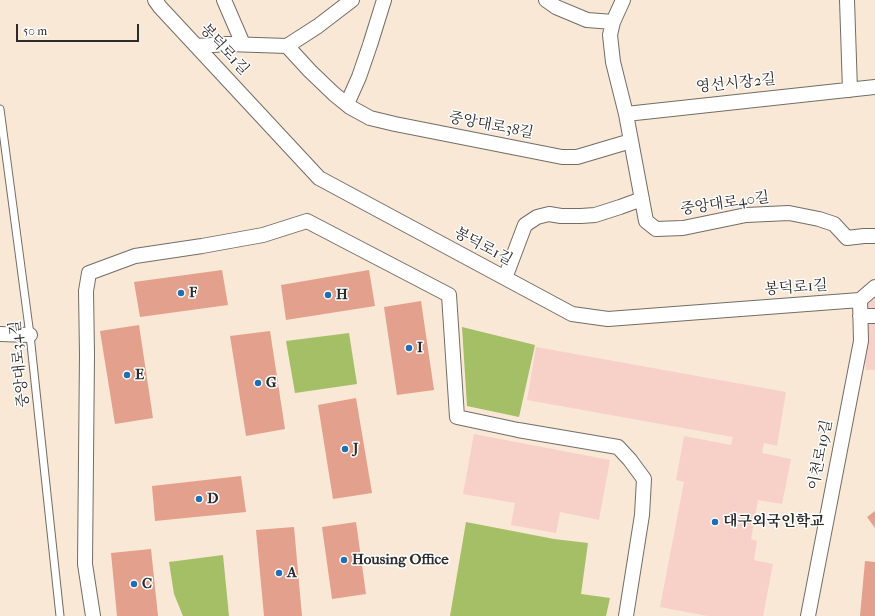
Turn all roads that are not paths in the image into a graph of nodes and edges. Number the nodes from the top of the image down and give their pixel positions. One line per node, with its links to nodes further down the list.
1 (156, 0): 10 (street, 봉덕로1길)
2 (224, 0): 9 (street)
3 (352, 0): 11 (street)
4 (384, 0): 14 (street)
5 (546, 0): 8 (street)
6 (623, 0): 8 (street, 중앙대로40길)
7 (847, 0): 13 (street)
8 (613, 22): 16 (street, 중앙대로40길)
9 (243, 44): 10 (street); 11 (street)
10 (197, 46): 20 (street, 봉덕로1길)
11 (287, 46): 14 (street, 중앙대로38길)
12 (875, 86): 13 (street, 영선시장2길)
13 (850, 90): 16 (street, 영선시장2길)
14 (347, 104): 17 (street, 중앙대로38길)
15 (0, 109): 26 (lane, 중앙대로34길)
16 (626, 114): 17 (street, 중앙대로40길)
17 (631, 141): 18 (street, 중앙대로40길)
18 (642, 200): 19 (street, 중앙대로40길); 20 (street)
19 (875, 236)
20 (505, 278): 22 (street, 봉덕로1길)
21 (875, 287): 22 (street)
22 (860, 300): 23 (street, 이천로19길)
23 (860, 316): 24 (street); 30 (street, 이천로19길)
24 (875, 316)
25 (0, 334): 26 (street)
26 (30, 335): 27 (lane, 중앙대로34길)
27 (60, 616)
28 (93, 616): 29 (street)
29 (626, 616)
30 (808, 616)

